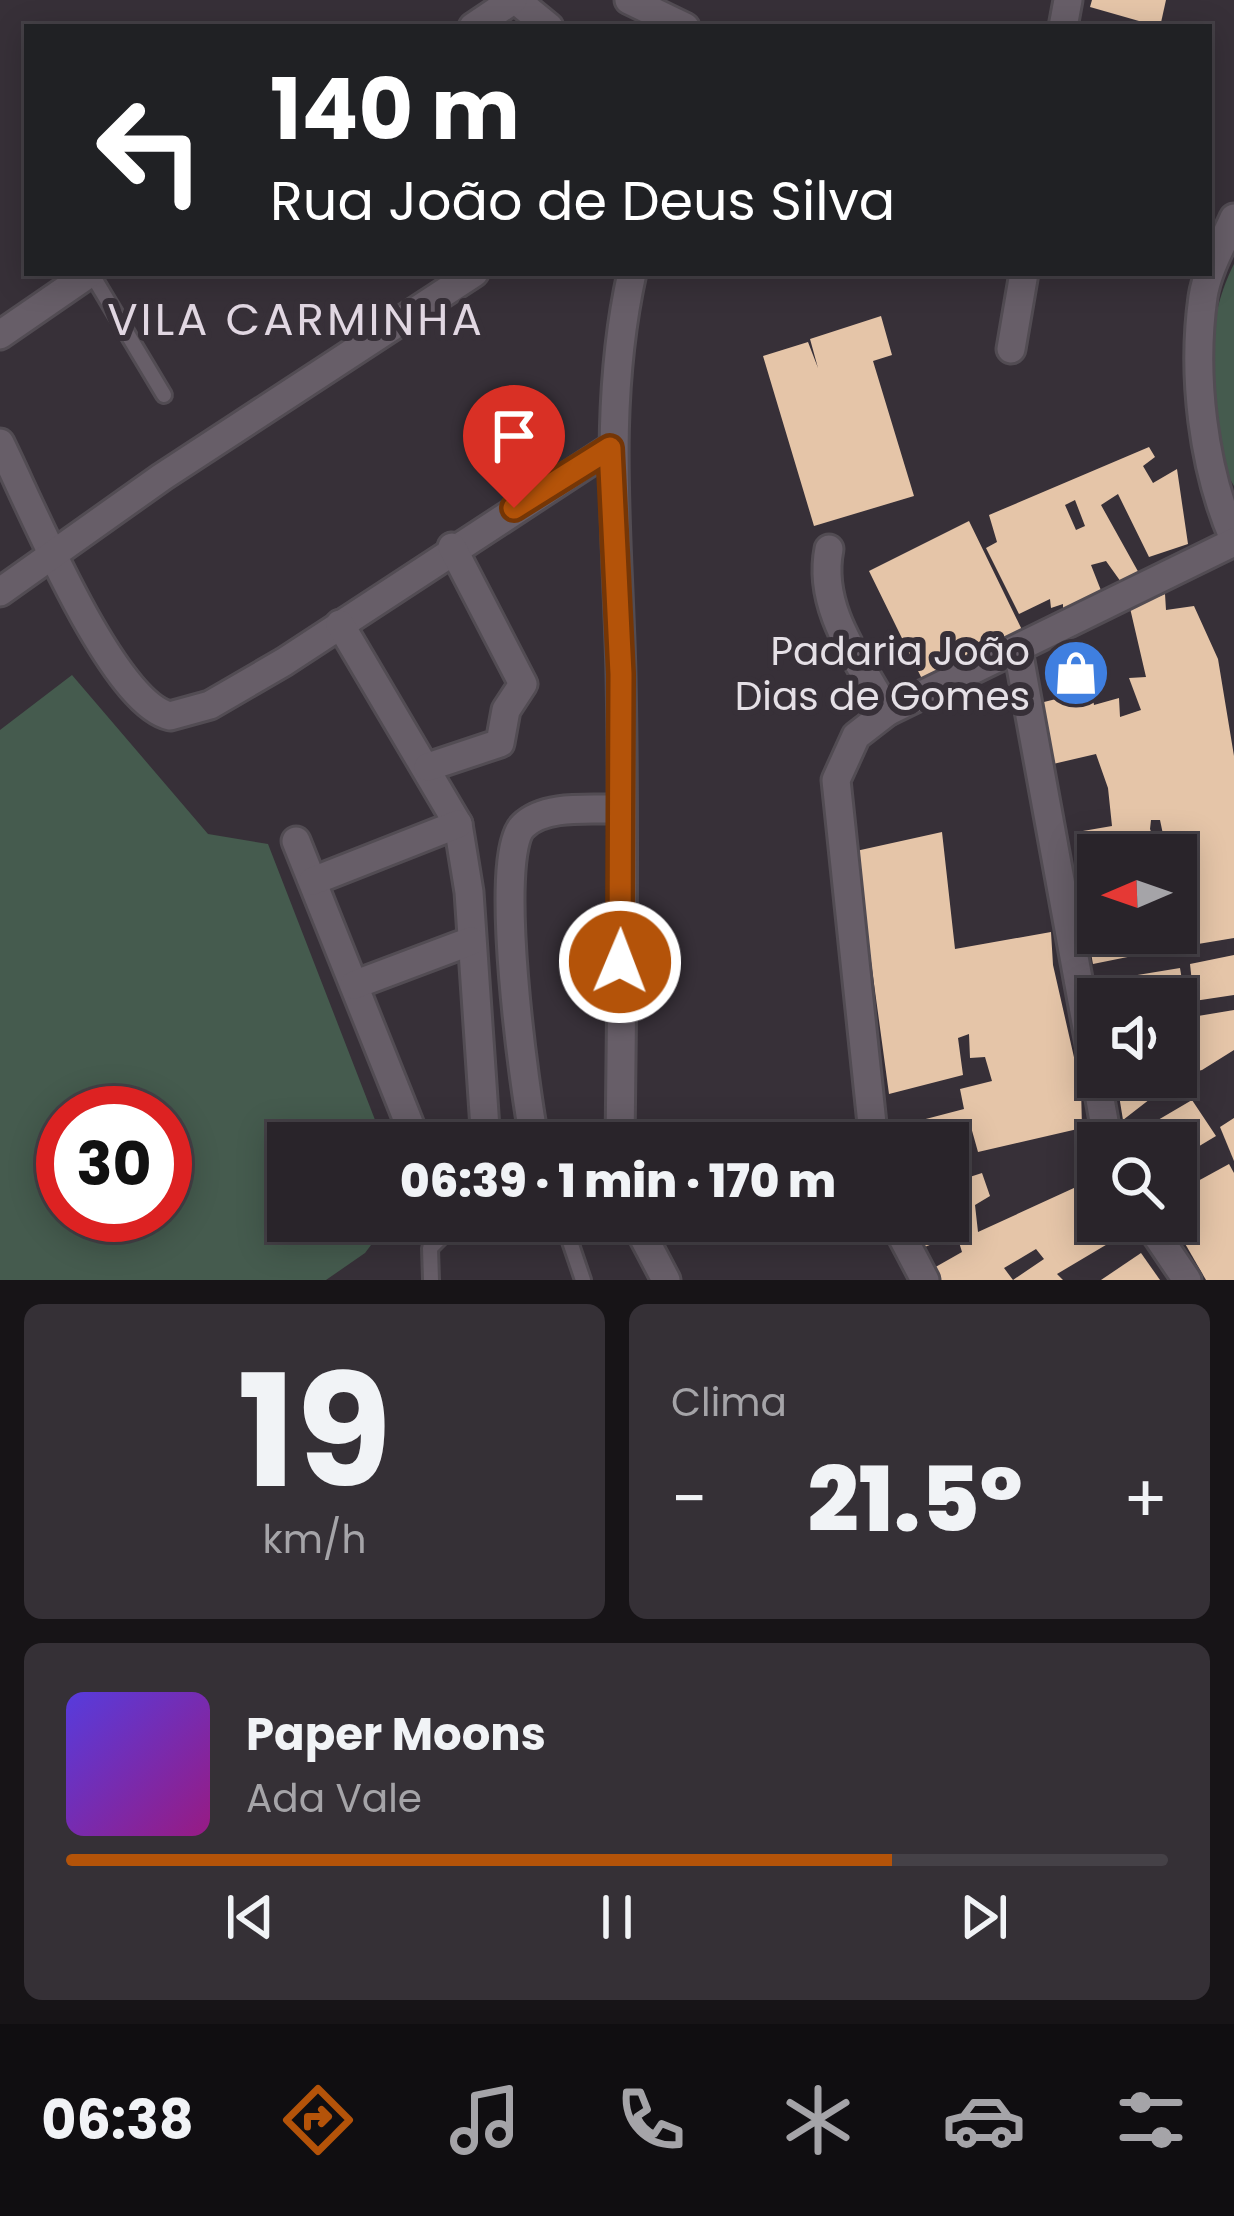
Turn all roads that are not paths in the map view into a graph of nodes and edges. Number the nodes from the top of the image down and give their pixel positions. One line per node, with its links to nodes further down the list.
1 (515, 0): 3 (street); 4 (street)
2 (629, 0): 5 (street)
3 (478, 24)
4 (545, 24)
5 (680, 24)
6 (1234, 218): 7 (street)
7 (1212, 272)
8 (86, 276): 14 (street)
9 (92, 276): 16 (lane)
10 (470, 276): 22 (street)
11 (631, 276): 18 (street)
12 (1024, 276): 15 (street)
13 (1210, 276): 19 (street)
14 (0, 335)
15 (1012, 349)
16 (164, 395)
17 (0, 443): 22 (street)
18 (610, 448): 20 (street); 28 (street)
19 (1234, 541): 25 (street)
20 (452, 547): 24 (street); 27 (street)
21 (829, 549): 26 (street)
22 (54, 553): 23 (street); 24 (street)
23 (0, 592)
24 (340, 624): 27 (street)
25 (1018, 650): 26 (street); 39 (street)
26 (887, 712): 38 (street)
27 (428, 767): 29 (street)
28 (620, 809): 36 (street); 37 (street)
29 (458, 824): 31 (street); 32 (street)
30 (296, 842): 31 (street)
31 (313, 880): 33 (street)
32 (471, 941): 33 (street); 35 (street)
33 (354, 985): 34 (street)
34 (409, 1122)
35 (484, 1122)
36 (532, 1122)
37 (620, 1122)
38 (872, 1122)
39 (1104, 1122)
40 (436, 1242): 45 (lane)
41 (570, 1242): 46 (lane)
42 (646, 1242): 47 (street)
43 (905, 1242): 48 (street)
44 (1162, 1242): 49 (street)
45 (431, 1280)
46 (584, 1280)
47 (666, 1280)
48 (925, 1280)
49 (1187, 1280)

